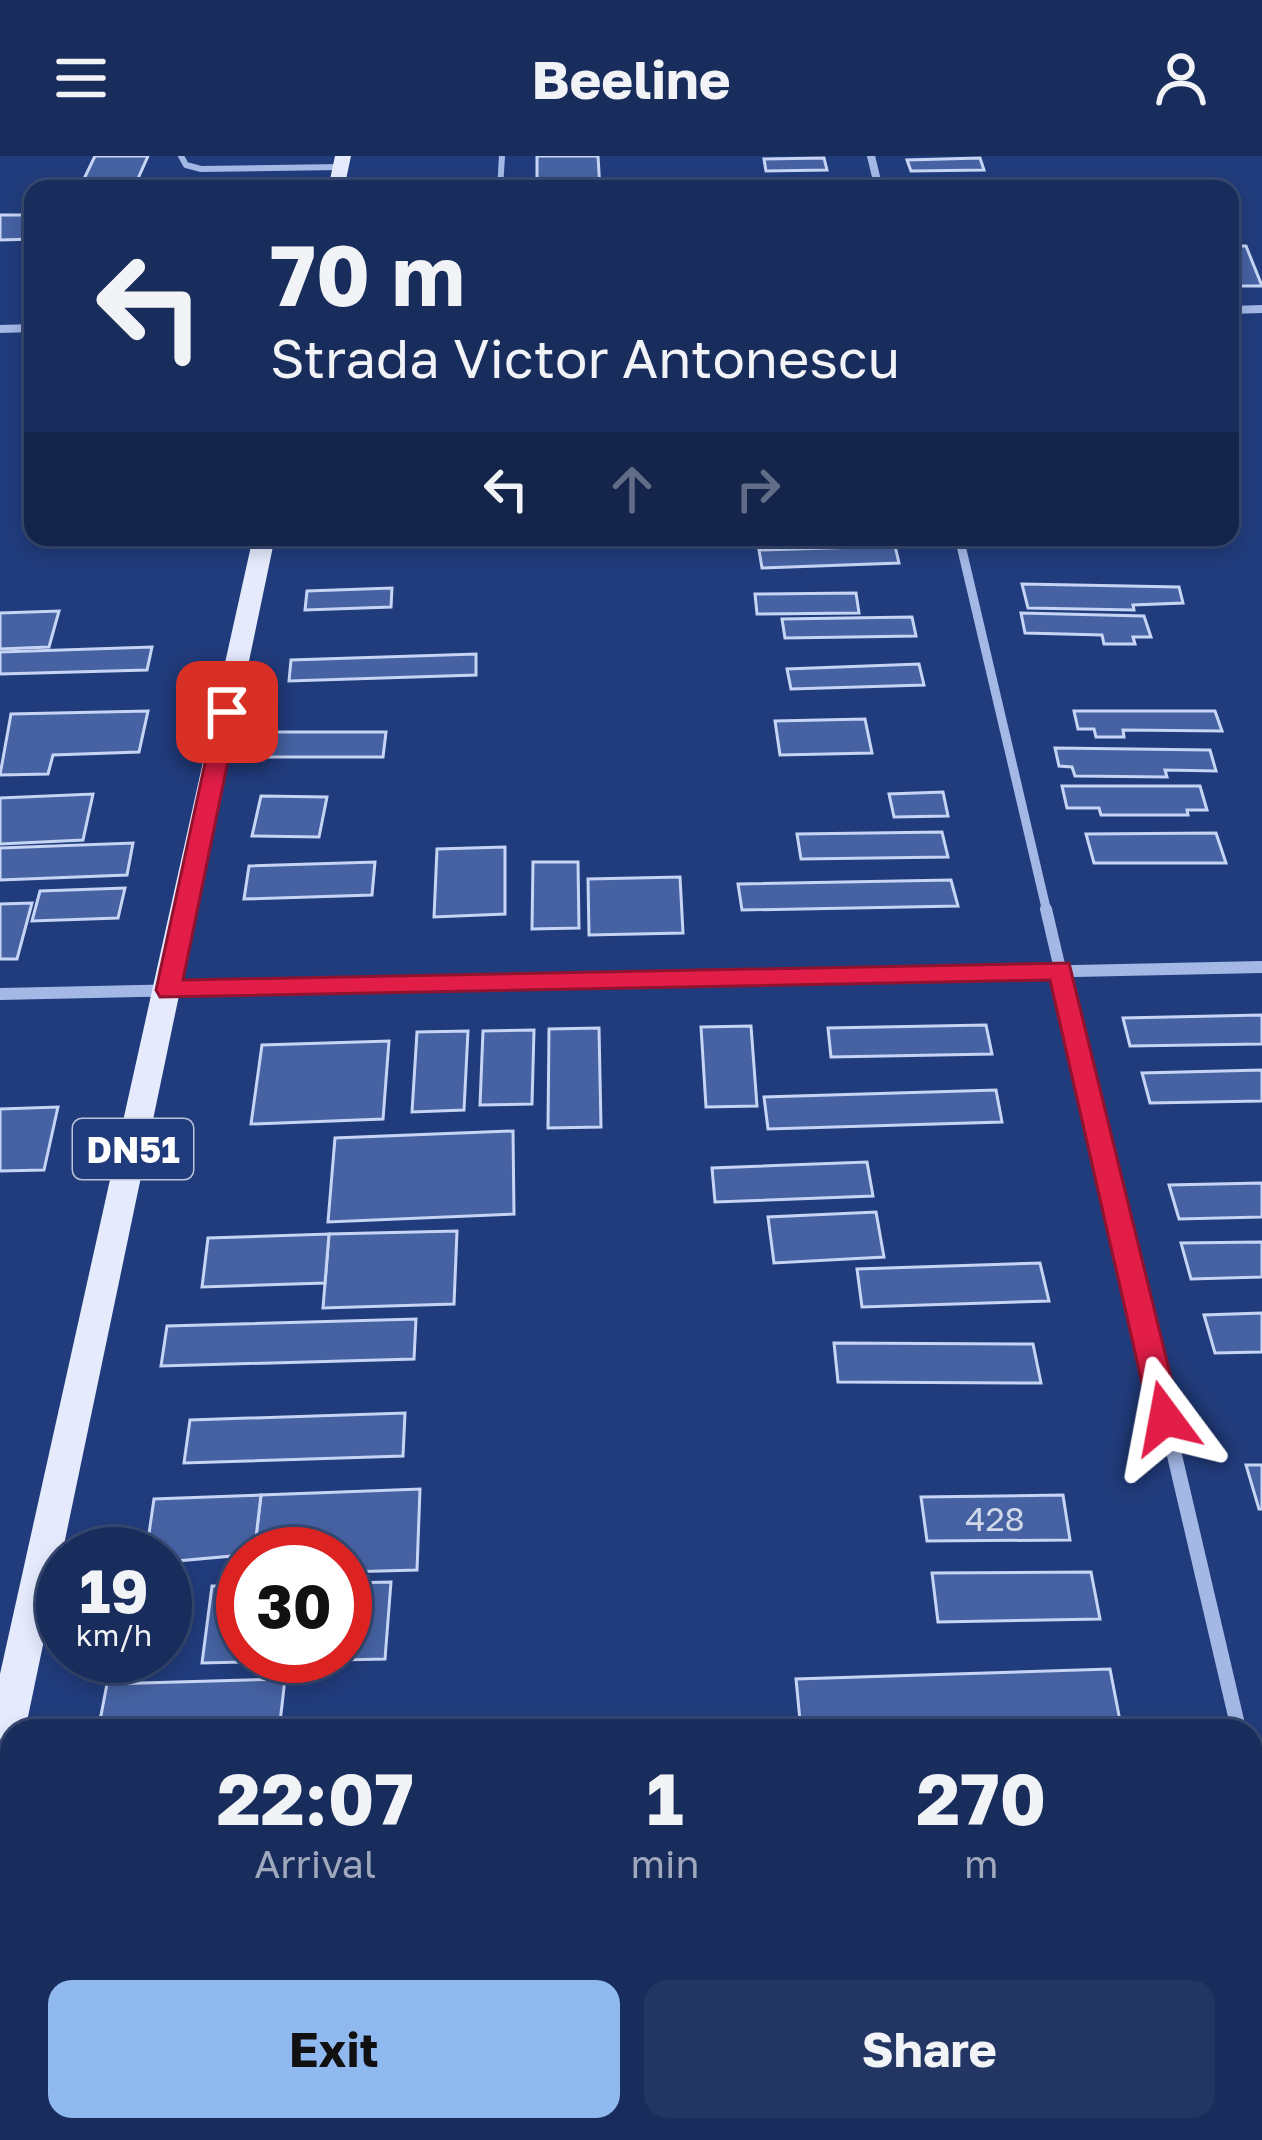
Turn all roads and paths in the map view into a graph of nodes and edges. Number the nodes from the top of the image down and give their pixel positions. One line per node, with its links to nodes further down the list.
1 (182, 156): 2 (lane)
2 (342, 162)
3 (261, 546): 7 (main road, DN51)
4 (961, 546): 6 (street)
5 (1262, 967): 6 (street)
6 (1060, 970): 7 (street); 10 (street)
7 (169, 990): 8 (street); 9 (main road, DN51)
8 (0, 994)
9 (9, 1719)
10 (1236, 1719)

